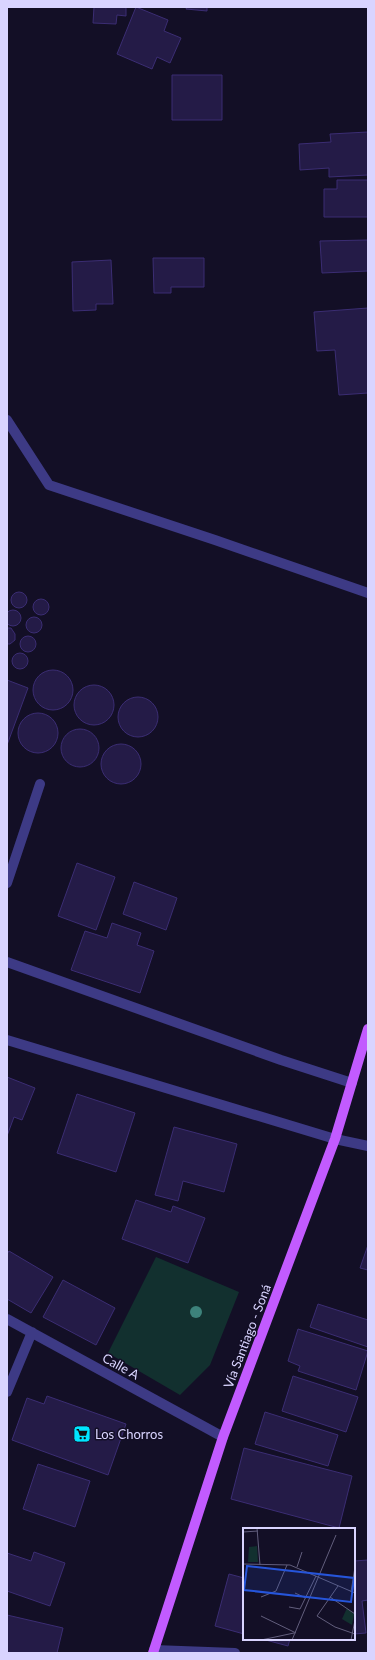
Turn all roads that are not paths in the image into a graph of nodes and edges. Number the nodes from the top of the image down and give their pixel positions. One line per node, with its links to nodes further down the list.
1 (7, 420): 2 (street)
2 (368, 593)
3 (40, 784): 4 (street)
4 (7, 883)
5 (7, 962): 8 (street)
6 (368, 1029): 8 (main road, Vía Santiago - Soná)
7 (7, 1040): 9 (street)
8 (352, 1083): 9 (main road, Vía Santiago - Soná)
9 (335, 1139): 10 (street); 14 (main road, Vía Santiago - Soná)
10 (368, 1146)
11 (7, 1319): 12 (street, Calle A)
12 (32, 1332): 13 (street); 14 (street, Calle A)
13 (7, 1392)
14 (223, 1437): 15 (main road, Vía Santiago - Soná)
15 (153, 1651): 16 (street)
16 (235, 1653)

